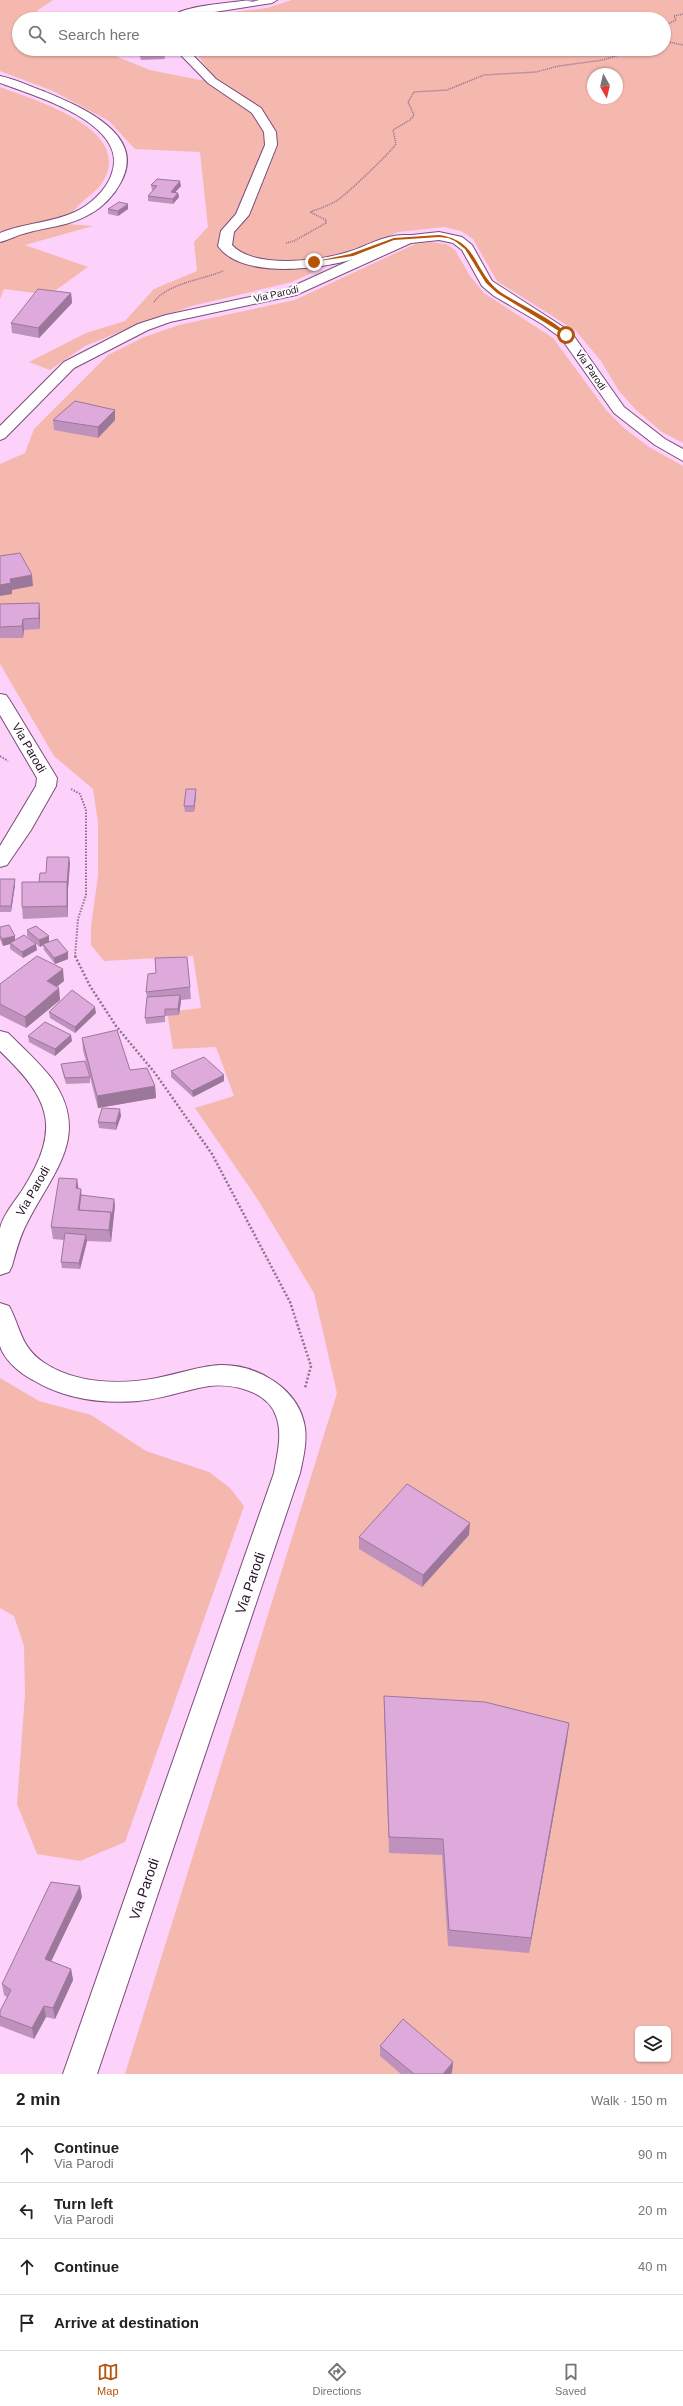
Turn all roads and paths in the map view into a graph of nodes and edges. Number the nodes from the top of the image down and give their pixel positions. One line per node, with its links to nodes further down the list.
1 (272, 0): 2 (street)
2 (189, 12)
3 (683, 14): 4 (path)
4 (671, 22)
5 (671, 43): 6 (path)
6 (683, 45)
7 (188, 56): 13 (street)
8 (616, 56): 12 (path)
9 (0, 79): 10 (street)
10 (0, 238)
11 (408, 239): 13 (street); 14 (street, Via Parodi); 16 (street, Via Parodi)
12 (283, 244)
13 (237, 257): 14 (path)
14 (143, 327): 15 (street, Via Parodi)
15 (0, 435)
16 (683, 456)
17 (0, 698): 18 (street, Via Parodi)
18 (46, 786): 19 (street, Via Parodi); 23 (path)
19 (0, 860)
20 (0, 1038): 21 (street, Via Parodi)
21 (0, 1266)
22 (0, 1313): 23 (street, Via Parodi)
23 (289, 1415): 24 (street, Via Parodi)
24 (80, 2074)

